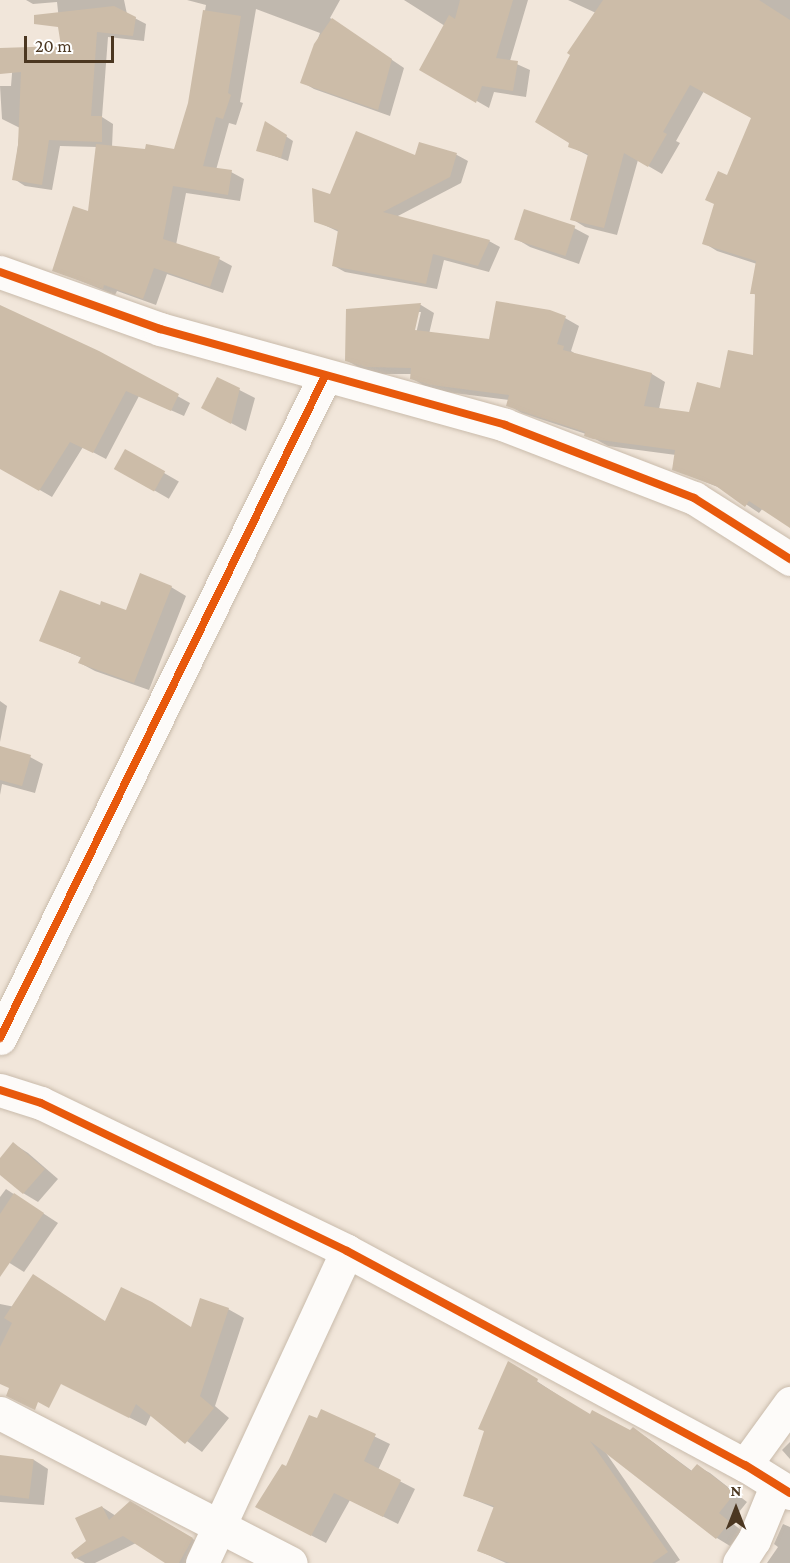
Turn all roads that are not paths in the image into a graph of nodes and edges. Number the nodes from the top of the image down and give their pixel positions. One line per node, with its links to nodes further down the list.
1 (0, 272): 2 (street)
2 (324, 376): 3 (street); 4 (street)
3 (790, 559)
4 (13, 983): 5 (street)
5 (0, 1038)
6 (0, 1090): 7 (street)
7 (347, 1251): 10 (street); 12 (street)
8 (790, 1403): 10 (street)
9 (0, 1413): 12 (street)
10 (745, 1465): 11 (street)
11 (783, 1490): 15 (street)
12 (219, 1526): 13 (street); 14 (street)
13 (202, 1563)
14 (291, 1563)
15 (739, 1563)

